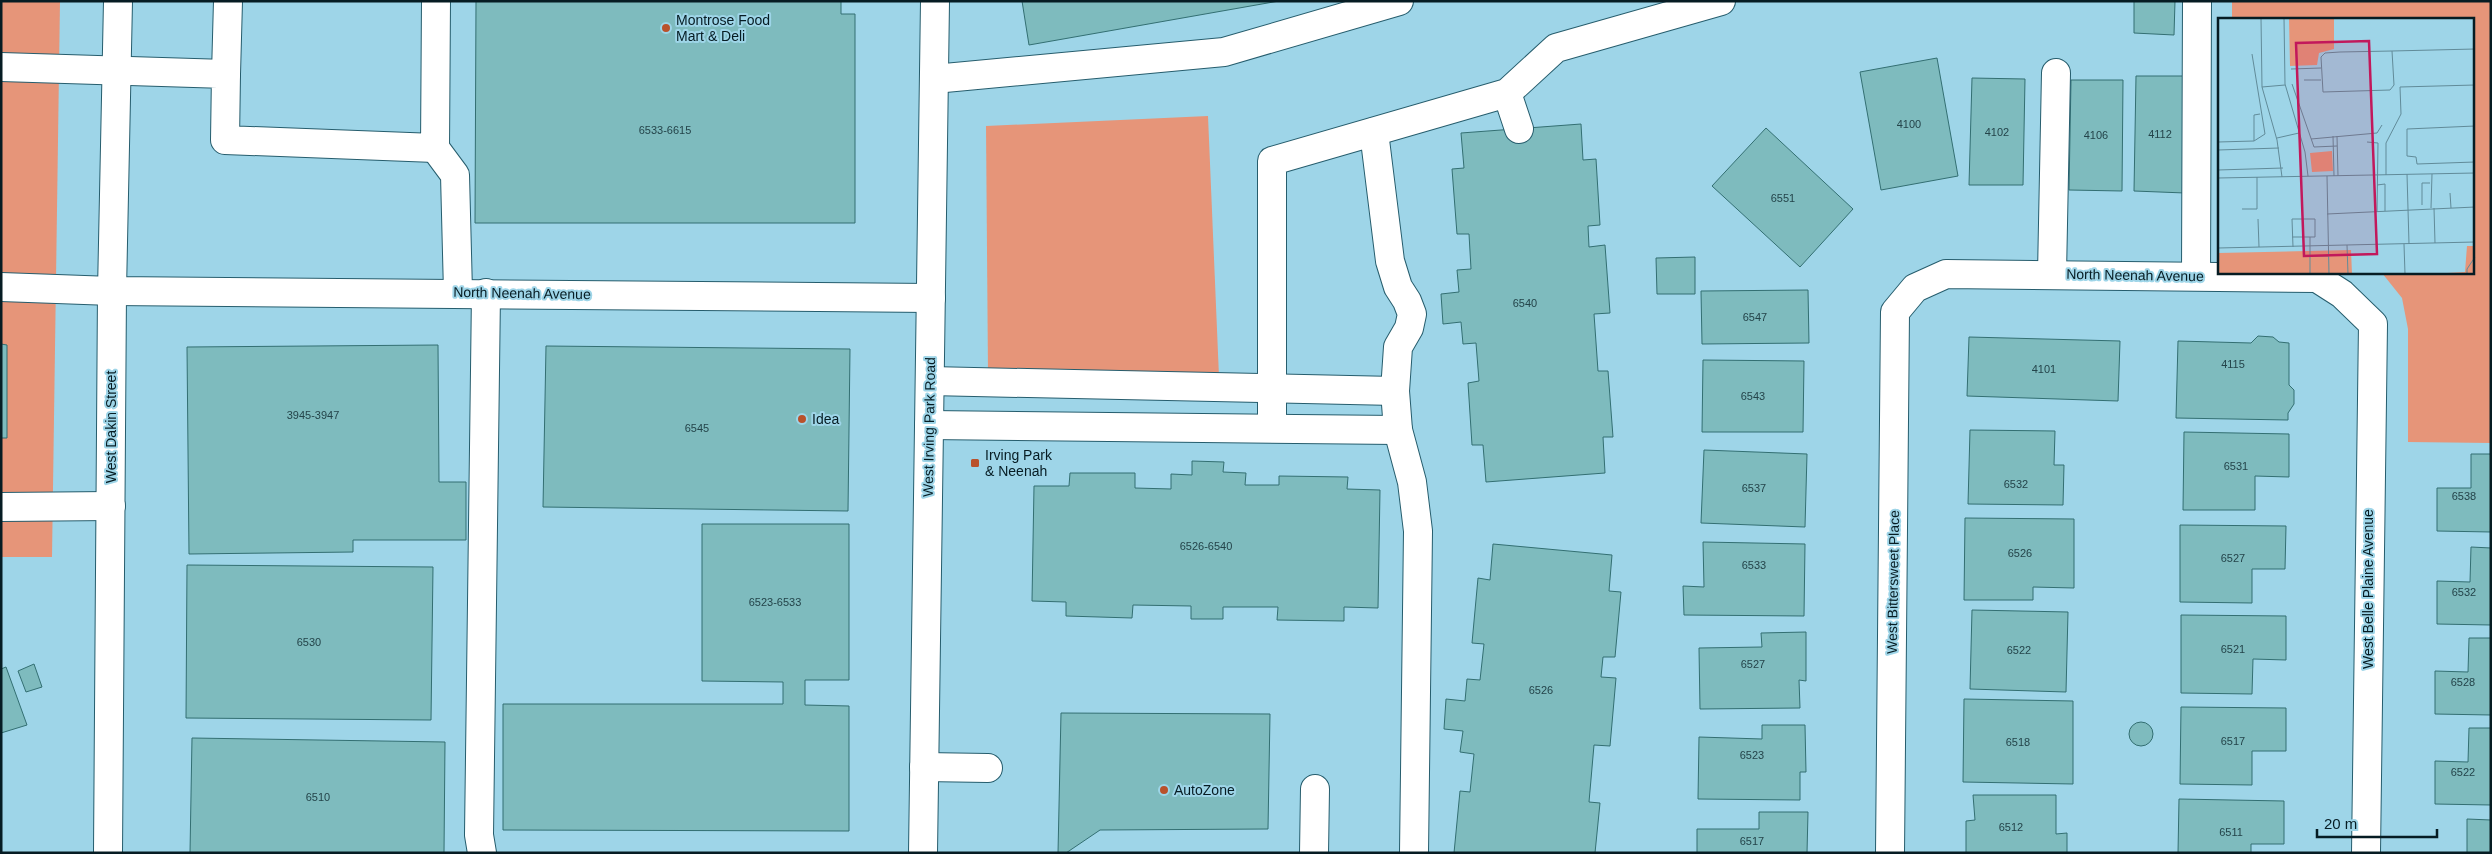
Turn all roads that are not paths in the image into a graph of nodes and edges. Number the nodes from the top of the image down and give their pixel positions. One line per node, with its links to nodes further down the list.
1 (118, 1): 9 (street, West Dakin Street)
2 (228, 1): 11 (street)
3 (436, 1): 17 (street)
4 (934, 1): 12 (street, West Irving Park Road)
5 (1399, 1): 12 (street)
6 (1720, 1): 14 (street)
7 (2197, 1): 19 (street)
8 (1, 67): 9 (street); 13 (street)
9 (117, 70): 11 (street); 21 (street, West Dakin Street)
10 (2056, 73): 18 (street)
11 (226, 74): 17 (street)
12 (934, 79): 24 (street, West Irving Park Road)
13 (1, 80)
14 (1507, 93): 15 (street); 16 (street)
15 (1520, 129)
16 (1374, 132): 29 (street); 30 (street)
17 (435, 148): 22 (street)
18 (2052, 274): 19 (street, North Neenah Avenue); 25 (street, North Neenah Avenue)
19 (2196, 276): 26 (street, North Neenah Avenue)
20 (1, 287): 21 (street, North Neenah Avenue)
21 (112, 290): 22 (street, North Neenah Avenue); 35 (street, West Dakin Street)
22 (458, 292): 23 (street, North Neenah Avenue)
23 (486, 293): 24 (street, North Neenah Avenue); 41 (street)
24 (931, 298): 27 (street, West Irving Park Road)
25 (1895, 312): 45 (street, West Bittersweet Place)
26 (2372, 324): 46 (street, West Belle Plaine Avenue)
27 (930, 381): 28 (street); 31 (street, West Irving Park Road)
28 (1141, 386): 29 (street); 32 (street)
29 (1272, 388): 30 (street); 33 (street)
30 (1395, 391): 34 (street)
31 (930, 425): 32 (street); 37 (street, West Irving Park Road)
32 (1140, 427): 33 (street)
33 (1272, 428): 34 (street)
34 (1398, 430): 44 (street)
35 (111, 506): 36 (street); 40 (street, West Dakin Street)
36 (1, 507)
37 (924, 767): 38 (street); 42 (street, West Irving Park Road)
38 (988, 768)
39 (1315, 789): 43 (street)
40 (108, 853)
41 (482, 853)
42 (923, 853)
43 (1314, 853)
44 (1414, 853)
45 (1890, 853)
46 (2366, 853)

